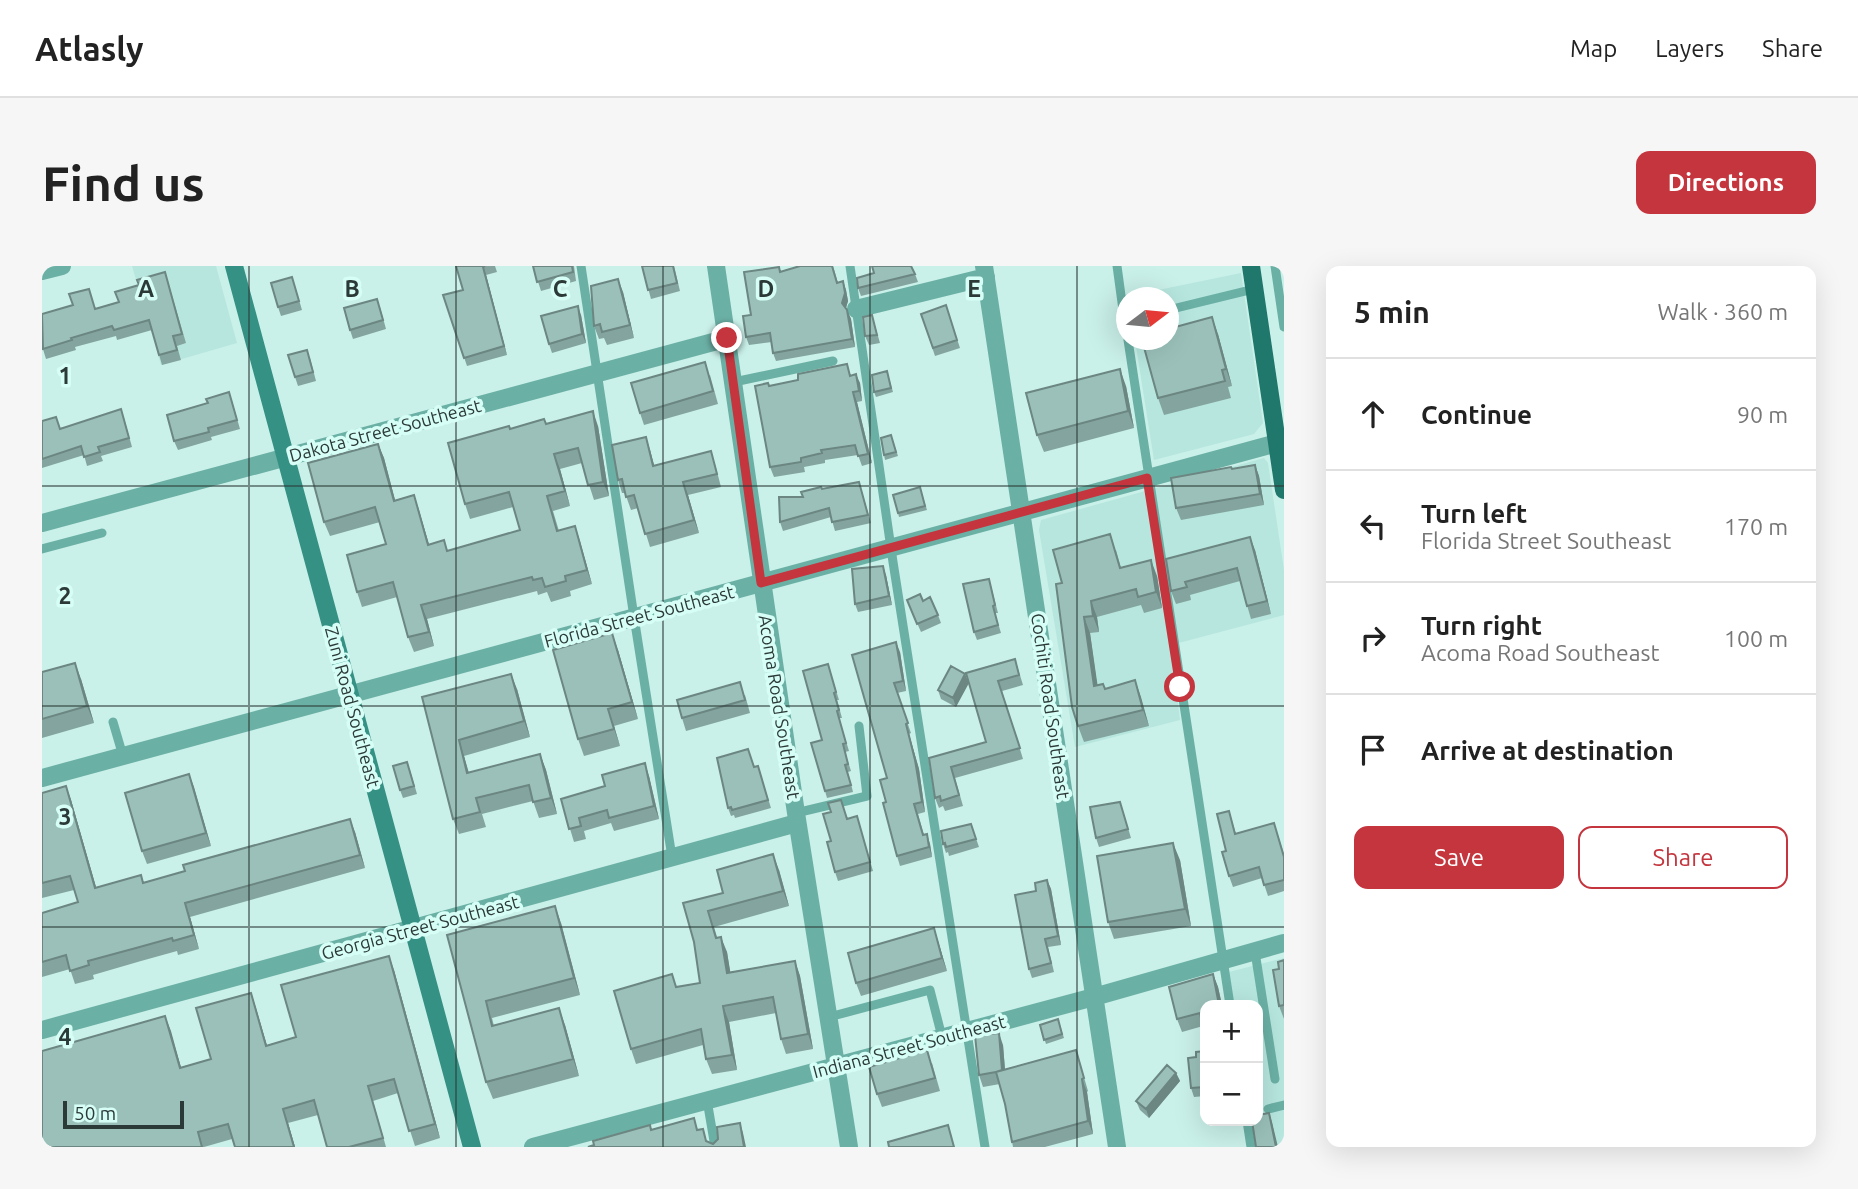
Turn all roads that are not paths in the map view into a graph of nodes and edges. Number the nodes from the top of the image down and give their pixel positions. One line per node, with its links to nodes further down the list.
1 (62, 266): 9 (street)
2 (234, 266): 22 (street, Zuni Road Southeast)
3 (582, 266): 19 (lane)
4 (716, 266): 16 (street, Acoma Road Southeast)
5 (849, 266): 14 (lane)
6 (1117, 266): 11 (lane)
7 (1251, 266): 12 (main road)
8 (1275, 266): 15 (lane)
9 (42, 271)
10 (985, 272): 14 (street); 25 (street, Cochiti Road Southeast)
11 (1120, 287)
12 (1254, 289): 13 (lane); 21 (main road)
13 (1179, 307)
14 (856, 309): 28 (lane)
15 (1284, 327)
16 (727, 338): 19 (street, Dakota Street Southeast); 20 (street, Acoma Road Southeast)
17 (1129, 350): 23 (lane)
18 (833, 361): 20 (lane)
19 (597, 372): 22 (street, Dakota Street Southeast); 31 (lane)
20 (734, 382): 30 (street, Acoma Road Southeast)
21 (1277, 443): 23 (street, Florida Street Southeast); 24 (main road)
22 (286, 457): 26 (street, Dakota Street Southeast); 32 (street, Zuni Road Southeast)
23 (1147, 478): 25 (street, Florida Street Southeast); 42 (lane)
24 (1284, 490)
25 (1022, 512): 28 (street, Florida Street Southeast); 43 (street, Cochiti Road Southeast)
26 (42, 523)
27 (102, 533): 29 (lane)
28 (891, 548): 30 (street, Florida Street Southeast); 47 (lane)
29 (42, 549)
30 (761, 583): 31 (street, Florida Street Southeast); 37 (street, Acoma Road Southeast)
31 (634, 617): 32 (street, Florida Street Southeast); 38 (lane)
32 (349, 694): 35 (street, Florida Street Southeast); 39 (street, Zuni Road Southeast)
33 (113, 722): 35 (lane)
34 (859, 726): 37 (lane)
35 (123, 756): 36 (street, Florida Street Southeast)
36 (42, 778)
37 (796, 818): 38 (street, Georgia Street Southeast); 45 (street, Acoma Road Southeast)
38 (672, 857): 39 (street, Georgia Street Southeast)
39 (412, 928): 46 (street, Georgia Street Southeast); 55 (street, Zuni Road Southeast)
40 (1284, 943): 41 (street, Indiana Street Southeast)
41 (1255, 952): 42 (street, Indiana Street Southeast); 50 (lane)
42 (1224, 961): 43 (street, Indiana Street Southeast); 44 (lane)
43 (1094, 997): 47 (street, Indiana Street Southeast); 60 (street, Cochiti Road Southeast)
44 (1229, 1000)
45 (829, 1017): 48 (lane); 49 (street, Acoma Road Southeast)
46 (42, 1030)
47 (968, 1030): 48 (street, Indiana Street Southeast); 59 (lane)
48 (942, 1037): 49 (street, Indiana Street Southeast)
49 (837, 1066): 51 (street, Indiana Street Southeast); 58 (street, Acoma Road Southeast)
50 (1275, 1079)
51 (707, 1100): 56 (street, Indiana Street Southeast); 57 (lane)
52 (1284, 1105): 53 (lane)
53 (1268, 1109)
54 (1248, 1126): 61 (lane)
55 (472, 1147)
56 (533, 1147)
57 (715, 1147)
58 (849, 1147)
59 (985, 1147)
60 (1117, 1147)
61 (1251, 1147)

